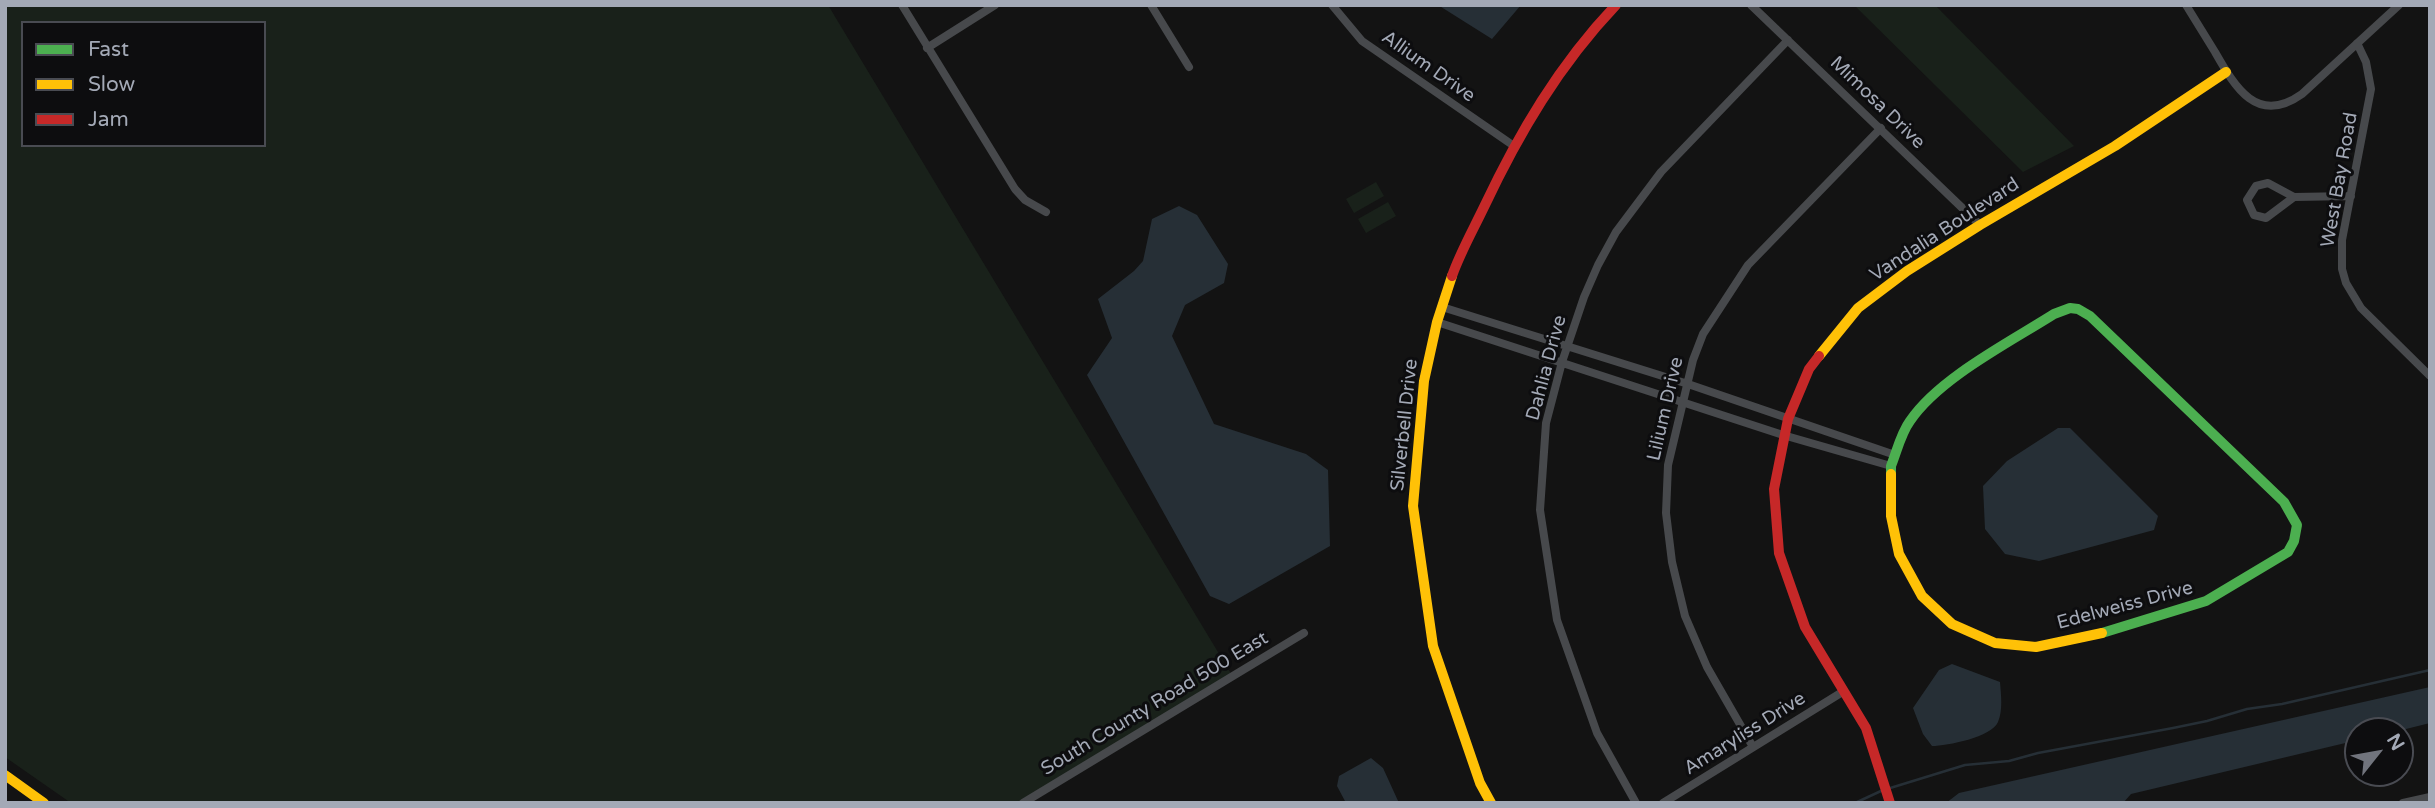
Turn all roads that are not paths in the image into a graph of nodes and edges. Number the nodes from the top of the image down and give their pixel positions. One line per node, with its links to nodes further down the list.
1 (902, 5): 11 (street)
2 (995, 5): 11 (street)
3 (1150, 5): 12 (street)
4 (1332, 5): 15 (street, Allium Drive)
5 (1616, 5): 15 (street, Silverbell Drive)
6 (1751, 5): 9 (street, Mimosa Drive)
7 (2186, 5): 13 (street)
8 (2399, 5): 10 (street)
9 (1788, 40): 14 (street, Mimosa Drive); 22 (street, Dahlia Drive)
10 (2357, 43): 13 (street); 16 (street, West Bay Road)
11 (928, 48): 18 (street)
12 (1189, 67)
13 (2226, 72): 19 (street, Vandalia Boulevard)
14 (1881, 128): 19 (street, Mimosa Drive); 25 (street, Lilium Drive)
15 (1514, 146): 20 (street, Silverbell Drive)
16 (2351, 196): 17 (street); 24 (street, West Bay Road)
17 (2294, 197): 17 (street)
18 (1046, 212)
19 (1980, 225): 27 (street, Vandalia Boulevard)
20 (1442, 307): 21 (street, Silverbell Drive); 22 (street)
21 (1437, 322): 23 (street); 39 (street, Silverbell Drive)
22 (1567, 348): 23 (street, Dahlia Drive); 25 (street)
23 (1562, 362): 26 (street); 40 (street, Dahlia Drive)
24 (2430, 376)
25 (1688, 384): 26 (street, Lilium Drive); 27 (street)
26 (1682, 401): 28 (street); 33 (street, Lilium Drive)
27 (1788, 419): 28 (street, Vandalia Boulevard); 29 (street)
28 (1783, 436): 30 (street); 32 (street, Vandalia Boulevard)
29 (1895, 455): 30 (street, Edelweiss Drive); 30 (street, Edelweiss Drive)
30 (1891, 466)
31 (1304, 633): 38 (street, South County Road 500 East)
32 (1844, 691): 33 (street, Amaryliss Drive); 36 (street, Vandalia Boulevard)
33 (1753, 747): 41 (street, Amaryliss Drive)
34 (5, 775): 37 (street)
35 (2430, 797): 42 (street)
36 (1889, 799)
37 (44, 803)
38 (1023, 803)
39 (1491, 803)
40 (1636, 803)
41 (1663, 803)
42 (2403, 803)

